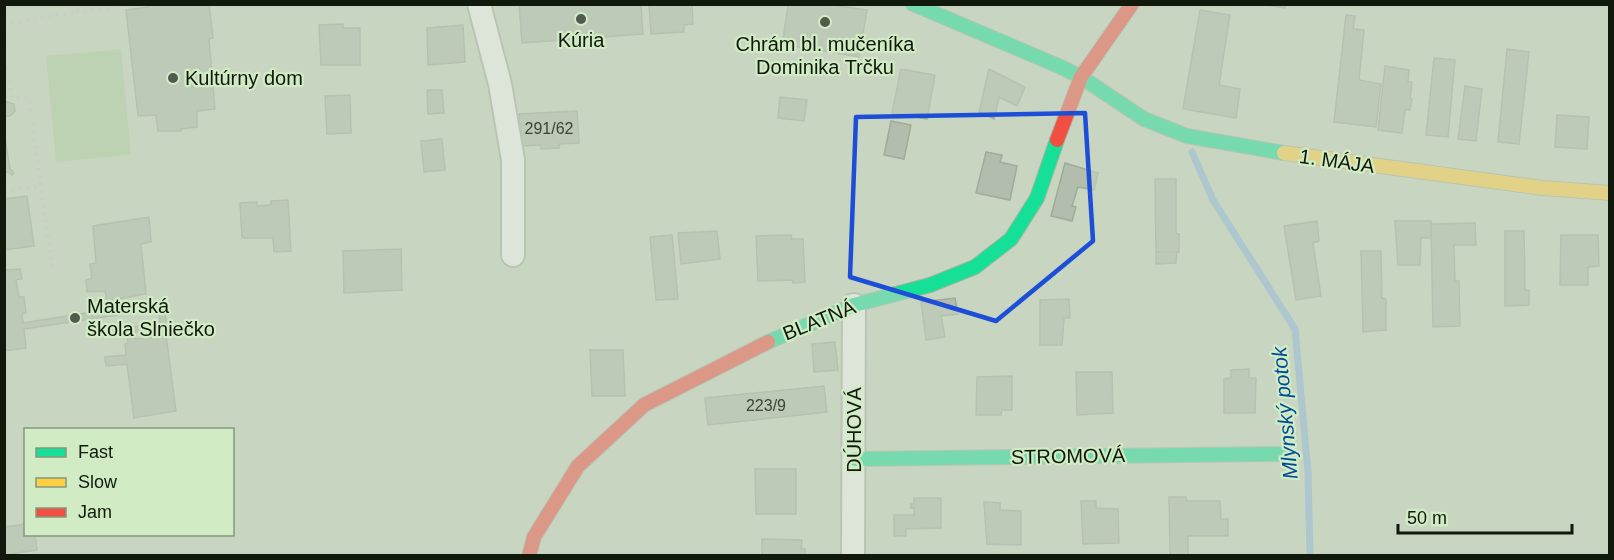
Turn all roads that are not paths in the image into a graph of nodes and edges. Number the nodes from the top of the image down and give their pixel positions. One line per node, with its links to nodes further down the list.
1 (479, 4): 6 (street)
2 (913, 4): 4 (street, 1. MÁJA)
3 (1132, 4): 4 (street, BLATNÁ)
4 (1081, 77): 5 (street, 1. MÁJA); 7 (street, BLATNÁ)
5 (1610, 193)
6 (513, 255)
7 (854, 305): 9 (street, DÚHOVÁ); 10 (street, BLATNÁ)
8 (1281, 454): 9 (street, STROMOVÁ)
9 (855, 459): 11 (street, DÚHOVÁ)
10 (529, 555)
11 (853, 555)

